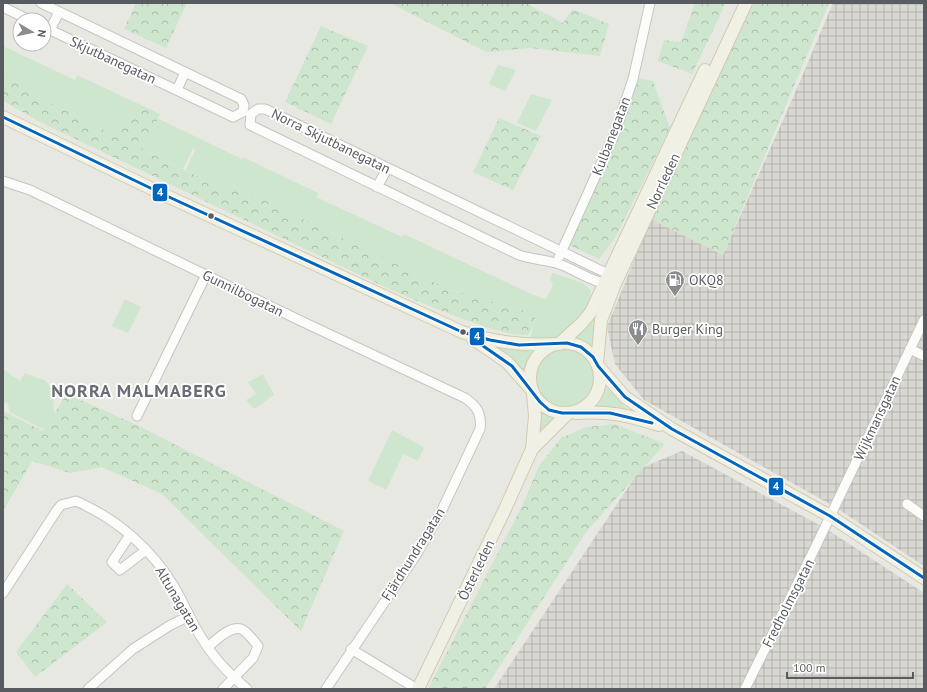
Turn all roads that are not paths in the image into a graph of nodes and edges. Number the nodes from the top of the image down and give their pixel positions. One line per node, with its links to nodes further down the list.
1 (41, 3): 5 (street, Skjutbanegatan)
2 (650, 3): 14 (street, Kulbanegatan)
3 (737, 3): 17 (main road, Norrleden)
4 (746, 3): 17 (main road, Norrleden)
5 (59, 12): 6 (street, Skjutbanegatan); 8 (street, Skjutbanegatan)
6 (52, 21)
7 (52, 30): 9 (street, Skjutbanegatan)
8 (185, 72): 9 (street); 9 (street, Skjutbanegatan)
9 (177, 90)
10 (3, 117): 19 (main road)
11 (387, 168): 13 (street); 13 (street, Norra Skjutbanegatan); 14 (street, Norra Skjutbanegatan)
12 (3, 181): 16 (street, Gunnilbogatan)
13 (377, 187): 15 (street, Norra Skjutbanegatan)
14 (561, 252): 15 (street, Kulbanegatan); 17 (street, Norra Skjutbanegatan)
15 (556, 263): 17 (street, Norra Skjutbanegatan)
16 (206, 275): 25 (street, Gunnilbogatan); 27 (street)
17 (610, 281): 20 (main road, Norrleden); 23 (main road, Norrleden)
18 (924, 320): 21 (street, Wijkmansgatan)
19 (462, 332): 20 (main road); 24 (main road)
20 (558, 344): 23 (main road); 24 (main road)
21 (910, 349): 22 (street); 31 (street, Wijkmansgatan)
22 (924, 356)
23 (598, 365): 26 (main road); 28 (main road)
24 (532, 391): 26 (main road); 29 (main road, Österleden)
25 (478, 410): 39 (street, Fjärdhundragatan)
26 (570, 413): 28 (main road); 29 (main road, Österleden)
27 (136, 416)
28 (672, 429): 31 (main road)
29 (532, 449): 45 (main road, Österleden)
30 (908, 504): 32 (street)
31 (830, 516): 35 (main road); 46 (street, Fredholmsgatan)
32 (924, 516)
33 (130, 535): 34 (street, Altunagatan); 34 (street); 36 (street, Altunagatan)
34 (146, 550): 37 (street, Altunagatan)
35 (924, 578)
36 (3, 593)
37 (189, 616): 38 (street, Altunagatan); 41 (street)
38 (208, 647): 40 (street, Altunagatan); 40 (street)
39 (351, 650): 44 (street, Fjärdhundragatan); 45 (street)
40 (234, 679): 42 (street); 43 (street, Altunagatan)
41 (88, 689)
42 (223, 689)
43 (247, 689)
44 (326, 689)
45 (417, 689)
46 (745, 689)

